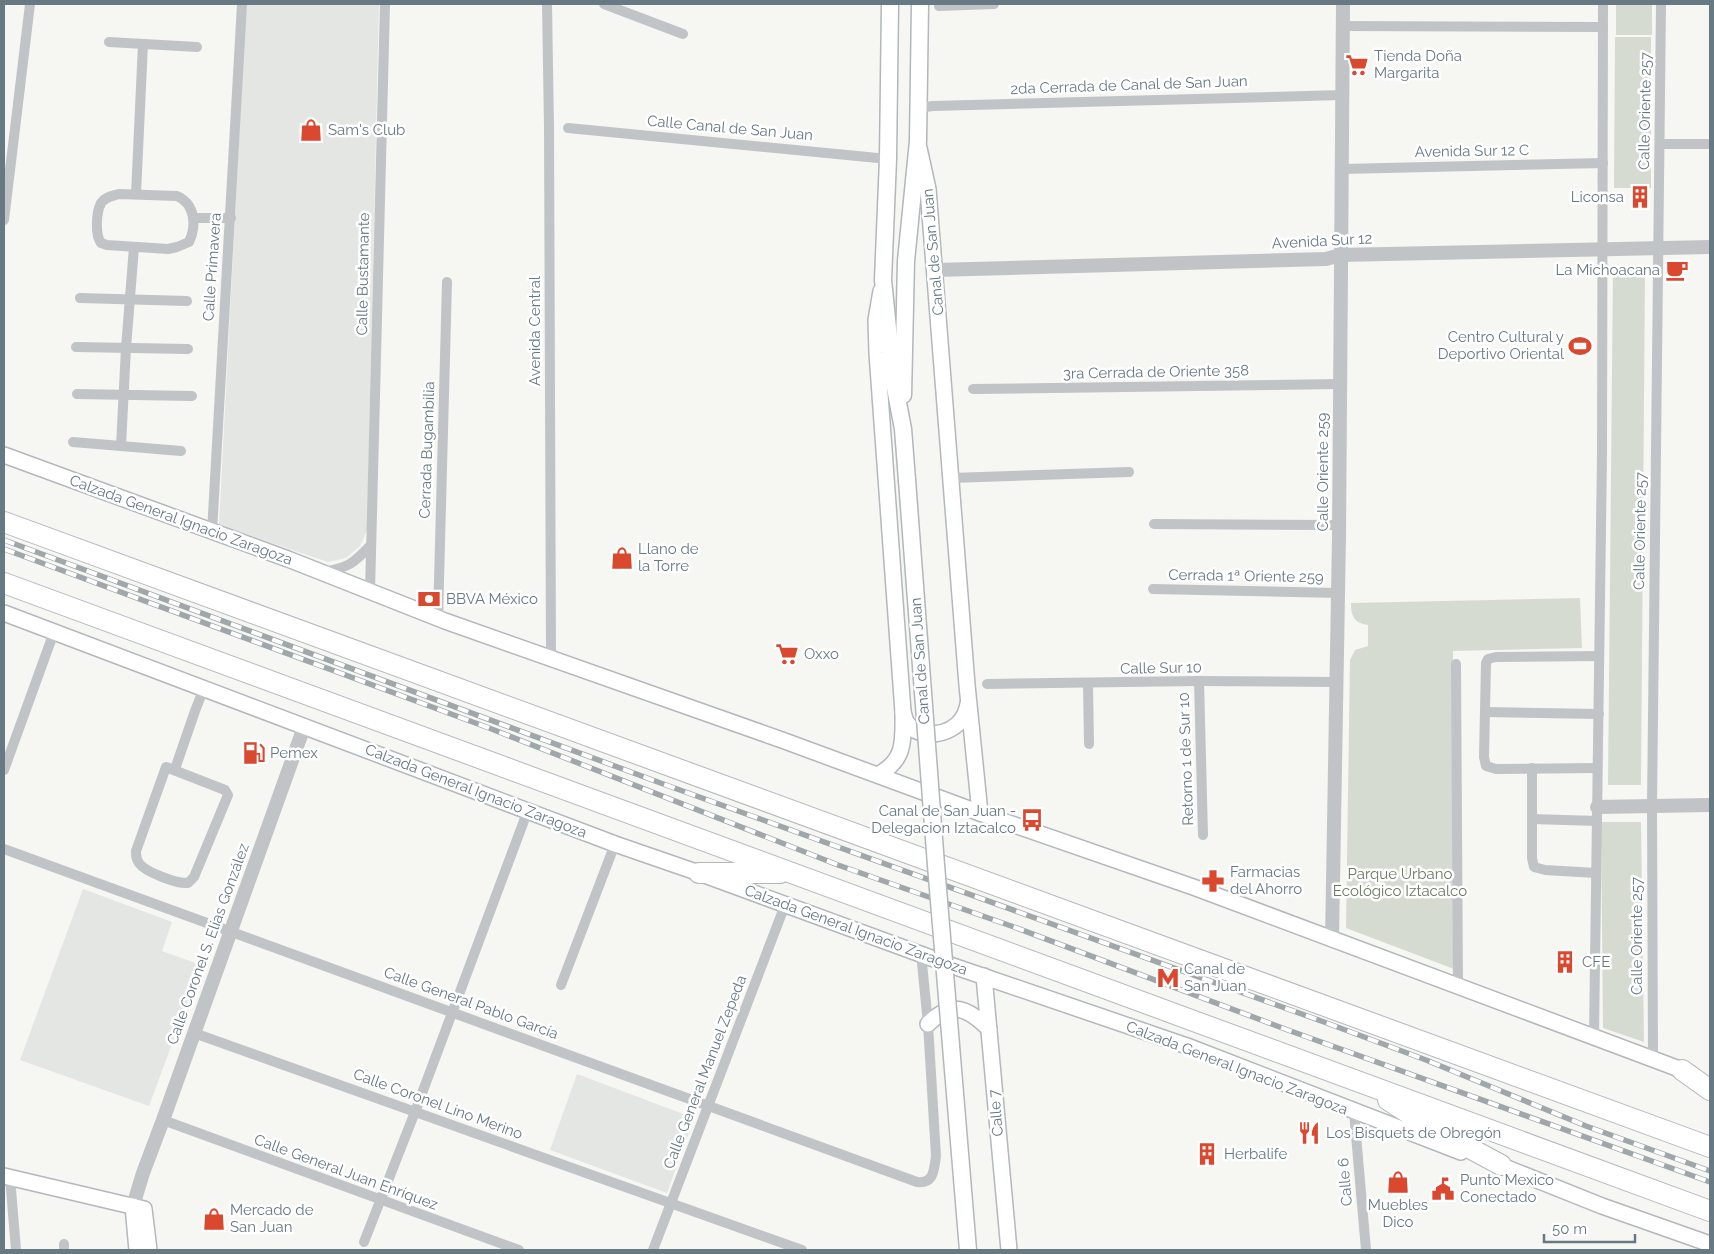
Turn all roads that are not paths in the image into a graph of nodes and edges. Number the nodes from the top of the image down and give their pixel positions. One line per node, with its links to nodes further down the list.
1 (30, 4): 31 (street)
2 (242, 4): 30 (street, Calle Primavera)
3 (385, 4): 62 (street, Calle Bustamante)
4 (547, 4): 72 (street, Avenida Central)
5 (604, 4): 15 (street)
6 (890, 4): 25 (main road, Canal de San Juan)
7 (920, 4): 20 (main road, Canal de San Juan)
8 (994, 4): 12 (street)
9 (1342, 4): 13 (street, Calle Oriente 259)
10 (1603, 4): 14 (street)
11 (1662, 4): 23 (street, Calle Oriente 257)
12 (939, 6)
13 (1342, 26): 14 (street); 19 (street, Calle Oriente 259)
14 (1603, 27): 26 (street)
15 (683, 34)
16 (108, 42): 17 (street)
17 (143, 44): 18 (street); 28 (street)
18 (197, 47)
19 (1342, 95): 20 (street, 2da Cerrada de Canal de San Juan); 27 (street, Calle Oriente 259)
20 (918, 108): 22 (main road, Canal de San Juan)
21 (568, 128): 25 (street, Calle Canal de San Juan)
22 (918, 141): 37 (main road, Canal de San Juan); 51 (main road, Canal de San Juan)
23 (1660, 144): 24 (street); 34 (street, Calle Oriente 257)
24 (1710, 144)
25 (888, 158): 38 (main road, Canal de San Juan)
26 (1602, 163): 27 (street, Avenida Sur 12 C); 35 (street)
27 (1342, 169): 36 (street, Calle Oriente 259)
28 (136, 194): 29 (street); 32 (street)
29 (194, 218): 30 (street); 32 (street)
30 (231, 218): 61 (street, Calle Primavera)
31 (4, 220)
32 (134, 247): 41 (street)
33 (1710, 247): 34 (street, Avenida Sur 12)
34 (1659, 248): 35 (street, Avenida Sur 12); 91 (street, Calle Oriente 257)
35 (1601, 249): 36 (street, Avenida Sur 12); 71 (street)
36 (1340, 255): 37 (street, Avenida Sur 12); 46 (street, Calle Oriente 259)
37 (935, 270): 57 (main road, Canal de San Juan)
38 (883, 280): 51 (main road, Canal de San Juan); 80 (main road, Canal de San Juan)
39 (447, 282): 69 (street, Cerrada Bugambilia)
40 (80, 298): 41 (street)
41 (130, 300): 42 (street); 44 (street)
42 (187, 301)
43 (76, 347): 44 (street)
44 (126, 348): 45 (street); 49 (street)
45 (188, 349)
46 (1340, 384): 47 (street, 3ra Cerrada de Oriente 358); 60 (street, Calle Oriente 259)
47 (972, 389)
48 (77, 394): 49 (street)
49 (123, 395): 50 (street); 53 (street)
50 (192, 396)
51 (903, 430): 138 (main road, Canal de San Juan, bridge)
52 (73, 442): 53 (street)
53 (121, 446): 54 (street)
54 (181, 451)
55 (4, 455): 61 (main road, Calzada General Ignacio Zaragoza)
56 (1129, 472): 57 (street)
57 (951, 478): 79 (main road, Canal de San Juan)
58 (4, 522): 123 (highway)
59 (1154, 524): 60 (street)
60 (1339, 525): 67 (street, Calle Oriente 259)
61 (212, 532): 63 (main road, Calzada General Ignacio Zaragoza)
62 (371, 545): 63 (street); 66 (street, Calle Bustamante)
63 (322, 572): 66 (main road, Calzada General Ignacio Zaragoza)
64 (4, 583): 100 (highway, Calzada General Ignacio Zaragoza)
65 (1153, 589): 67 (street, Cerrada 1ª Oriente 259)
66 (370, 592): 69 (main road, Calzada General Ignacio Zaragoza)
67 (1338, 593): 75 (street, Calle Oriente 259)
68 (4, 613): 70 (main road, Calzada General Ignacio Zaragoza)
69 (438, 618): 72 (main road, Calzada General Ignacio Zaragoza)
70 (54, 632): 78 (main road, Calzada General Ignacio Zaragoza); 88 (street)
71 (1599, 656): 81 (street); 82 (street)
72 (551, 657): 89 (main road, Calzada General Ignacio Zaragoza)
73 (1456, 664): 108 (street)
74 (1199, 682): 75 (street, Calle Sur 10); 77 (street, Calle Sur 10); 96 (street, Retorno 1 de Sur 10)
75 (1336, 682): 104 (street, Calle Oriente 259)
76 (987, 684): 77 (street, Calle Sur 10)
77 (1088, 684): 84 (street)
78 (204, 688): 83 (main road, Calzada General Ignacio Zaragoza); 87 (street)
79 (969, 704): 80 (main road); 93 (main road, Canal de San Juan)
80 (903, 712): 89 (main road, Canal de San Juan)
81 (1486, 712): 82 (street); 85 (street)
82 (1599, 714): 86 (street)
83 (304, 727): 92 (main road, Calzada General Ignacio Zaragoza); 103 (street, Calle Coronel S. Elías González)
84 (1089, 744)
85 (1532, 768): 86 (street); 95 (street)
86 (1598, 768): 94 (street)
87 (175, 769): 87 (street)
88 (4, 770)
89 (878, 775): 93 (main road, Calzada General Ignacio Zaragoza)
90 (1710, 805): 91 (street)
91 (1652, 806): 94 (street); 114 (street, Calle Oriente 257)
92 (528, 810): 97 (main road, Calzada General Ignacio Zaragoza); 109 (street)
93 (980, 813): 104 (main road, Calzada General Ignacio Zaragoza)
94 (1597, 814): 95 (street); 101 (street)
95 (1532, 819): 101 (street)
96 (1204, 835)
97 (615, 844): 99 (main road, Calzada General Ignacio Zaragoza); 107 (street)
98 (4, 849): 103 (street, Calle General Pablo García)
99 (699, 873): 100 (highway); 102 (main road, Calzada General Ignacio Zaragoza)
100 (793, 873): 117 (highway, Calzada General Ignacio Zaragoza)
101 (1596, 873): 113 (street)
102 (785, 905): 105 (main road, Calzada General Ignacio Zaragoza); 119 (street, Calle General Manuel Zepeda)
103 (230, 931): 109 (street, Calle General Pablo García); 112 (street, Calle Coronel S. Elías González)
104 (1332, 940): 108 (main road, Calzada General Ignacio Zaragoza)
105 (921, 953): 106 (main road, Calzada General Ignacio Zaragoza); 110 (street)
106 (984, 976): 111 (main road, Calle 7); 121 (main road, Calzada General Ignacio Zaragoza)
107 (561, 985)
108 (1458, 987): 113 (main road, Calzada General Ignacio Zaragoza)
109 (452, 1012): 119 (street, Calle General Pablo García); 120 (street)
110 (928, 1024): 111 (main road); 119 (street, Calle General Pablo García)
111 (989, 1029): 139 (main road, Calle 7)
112 (194, 1033): 120 (street, Calle Coronel Lino Merino); 122 (street, Calle Coronel S. Elías González)
113 (1594, 1036): 114 (main road, Calzada General Ignacio Zaragoza)
114 (1653, 1058): 115 (main road, Calzada General Ignacio Zaragoza)
115 (1682, 1070): 116 (main road, Calzada General Ignacio Zaragoza); 118 (highway)
116 (1710, 1081)
117 (1369, 1084): 124 (highway); 129 (highway, Calzada General Ignacio Zaragoza)
118 (1710, 1090)
119 (708, 1106): 127 (street, Calle General Manuel Zepeda)
120 (415, 1112): 126 (street); 127 (street, Calle Coronel Lino Merino)
121 (1354, 1112): 124 (main road, Calzada General Ignacio Zaragoza); 140 (street, Calle 6)
122 (163, 1120): 126 (street, Calle General Juan Enríquez); 128 (street, Calle Coronel S. Elías González)
123 (1710, 1147)
124 (1501, 1165): 131 (main road, Calzada General Ignacio Zaragoza)
125 (7, 1177): 128 (main road); 132 (street)
126 (380, 1201): 130 (street); 135 (street, Calle General Juan Enríquez)
127 (671, 1203): 136 (street, Calle General Manuel Zepeda); 137 (street, Calle Coronel Lino Merino)
128 (138, 1207): 133 (main road); 134 (main road)
129 (1710, 1211)
130 (364, 1242)
131 (1710, 1244)
132 (16, 1250)
133 (137, 1250)
134 (149, 1250)
135 (519, 1250)
136 (653, 1250)
137 (802, 1250)
138 (968, 1250)
139 (1008, 1250)
140 (1366, 1250)

